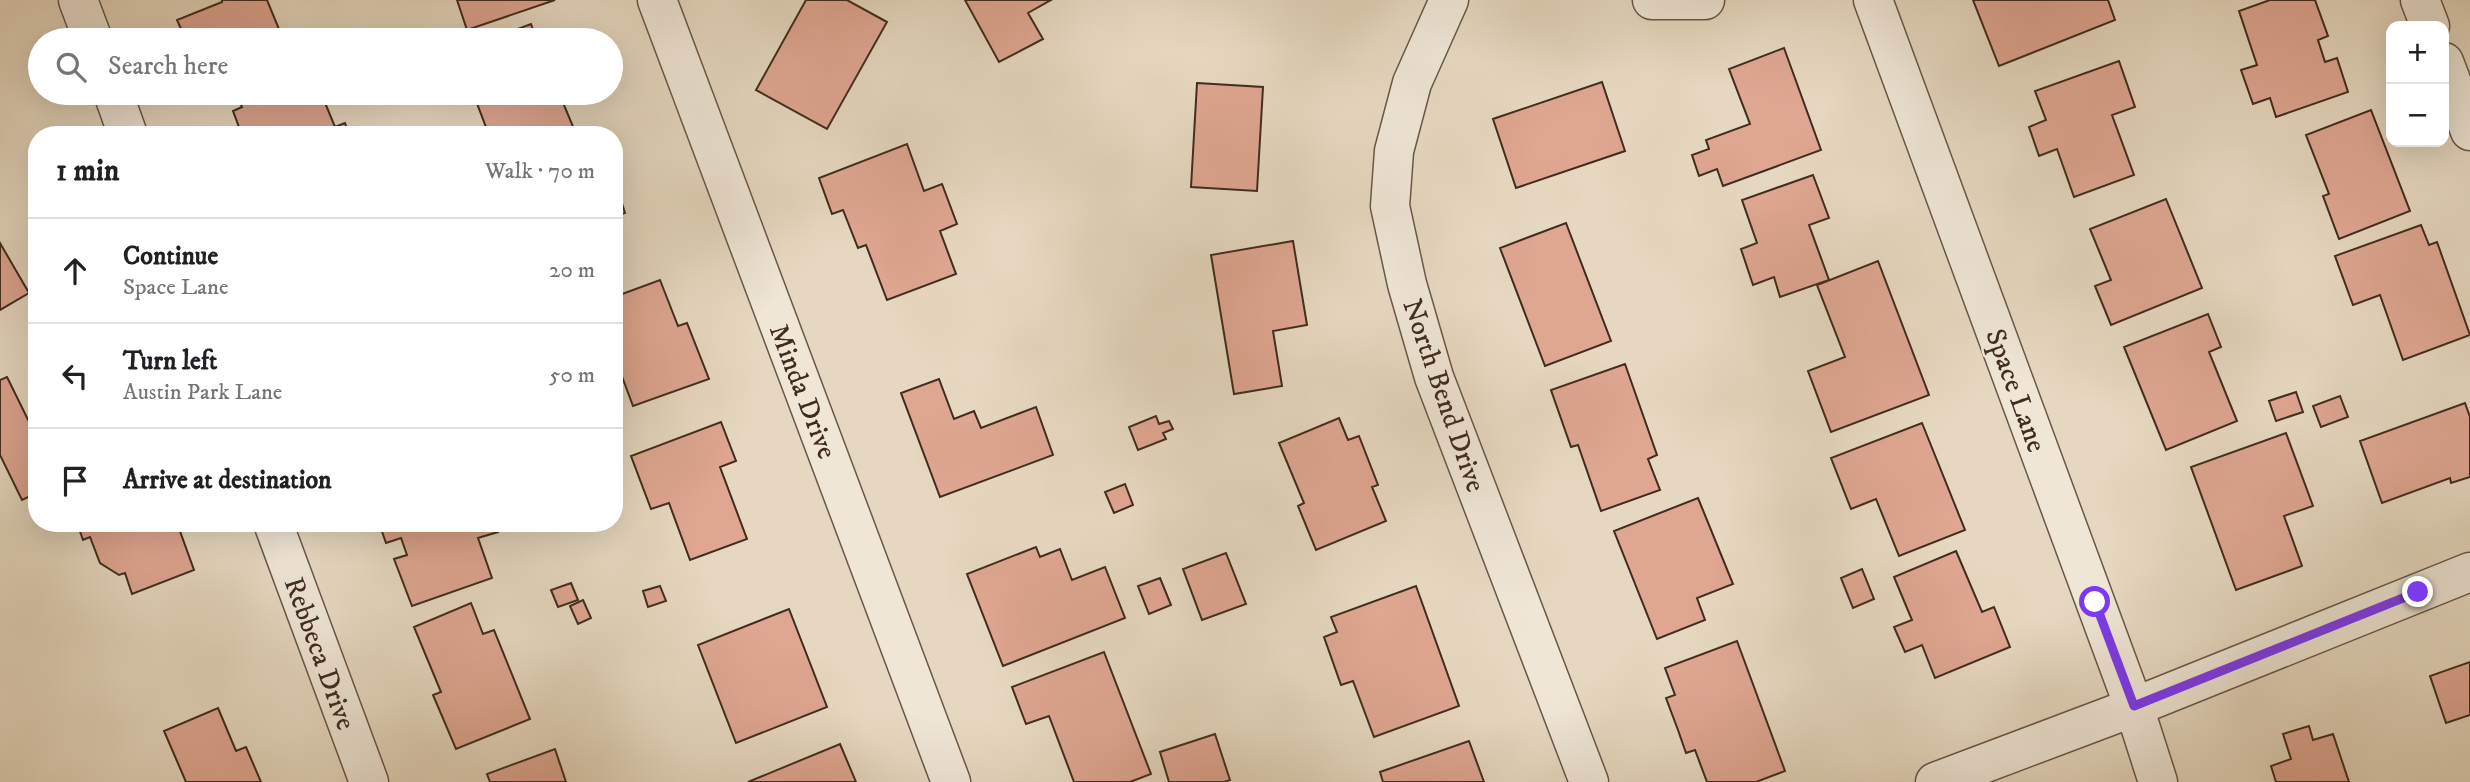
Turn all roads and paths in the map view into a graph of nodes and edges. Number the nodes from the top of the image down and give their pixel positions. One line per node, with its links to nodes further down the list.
1 (78, 0): 9 (street)
2 (657, 0): 18 (street, Minda Drive)
3 (1449, 0): 19 (street, North Bend Drive)
4 (1652, 0): 5 (street)
5 (1705, 0)
6 (1873, 0): 16 (street, Space Lane)
7 (2420, 0): 8 (street)
8 (2428, 21)
9 (88, 28)
10 (2449, 75): 13 (street)
11 (117, 105): 12 (street)
12 (125, 126)
13 (2470, 131)
14 (275, 532): 17 (street, Rebbeca Drive)
15 (2470, 572): 16 (street)
16 (2134, 706): 20 (street); 21 (street, Space Lane)
17 (369, 782)
18 (951, 782)
19 (1589, 782)
20 (1935, 782)
21 (2158, 782)

